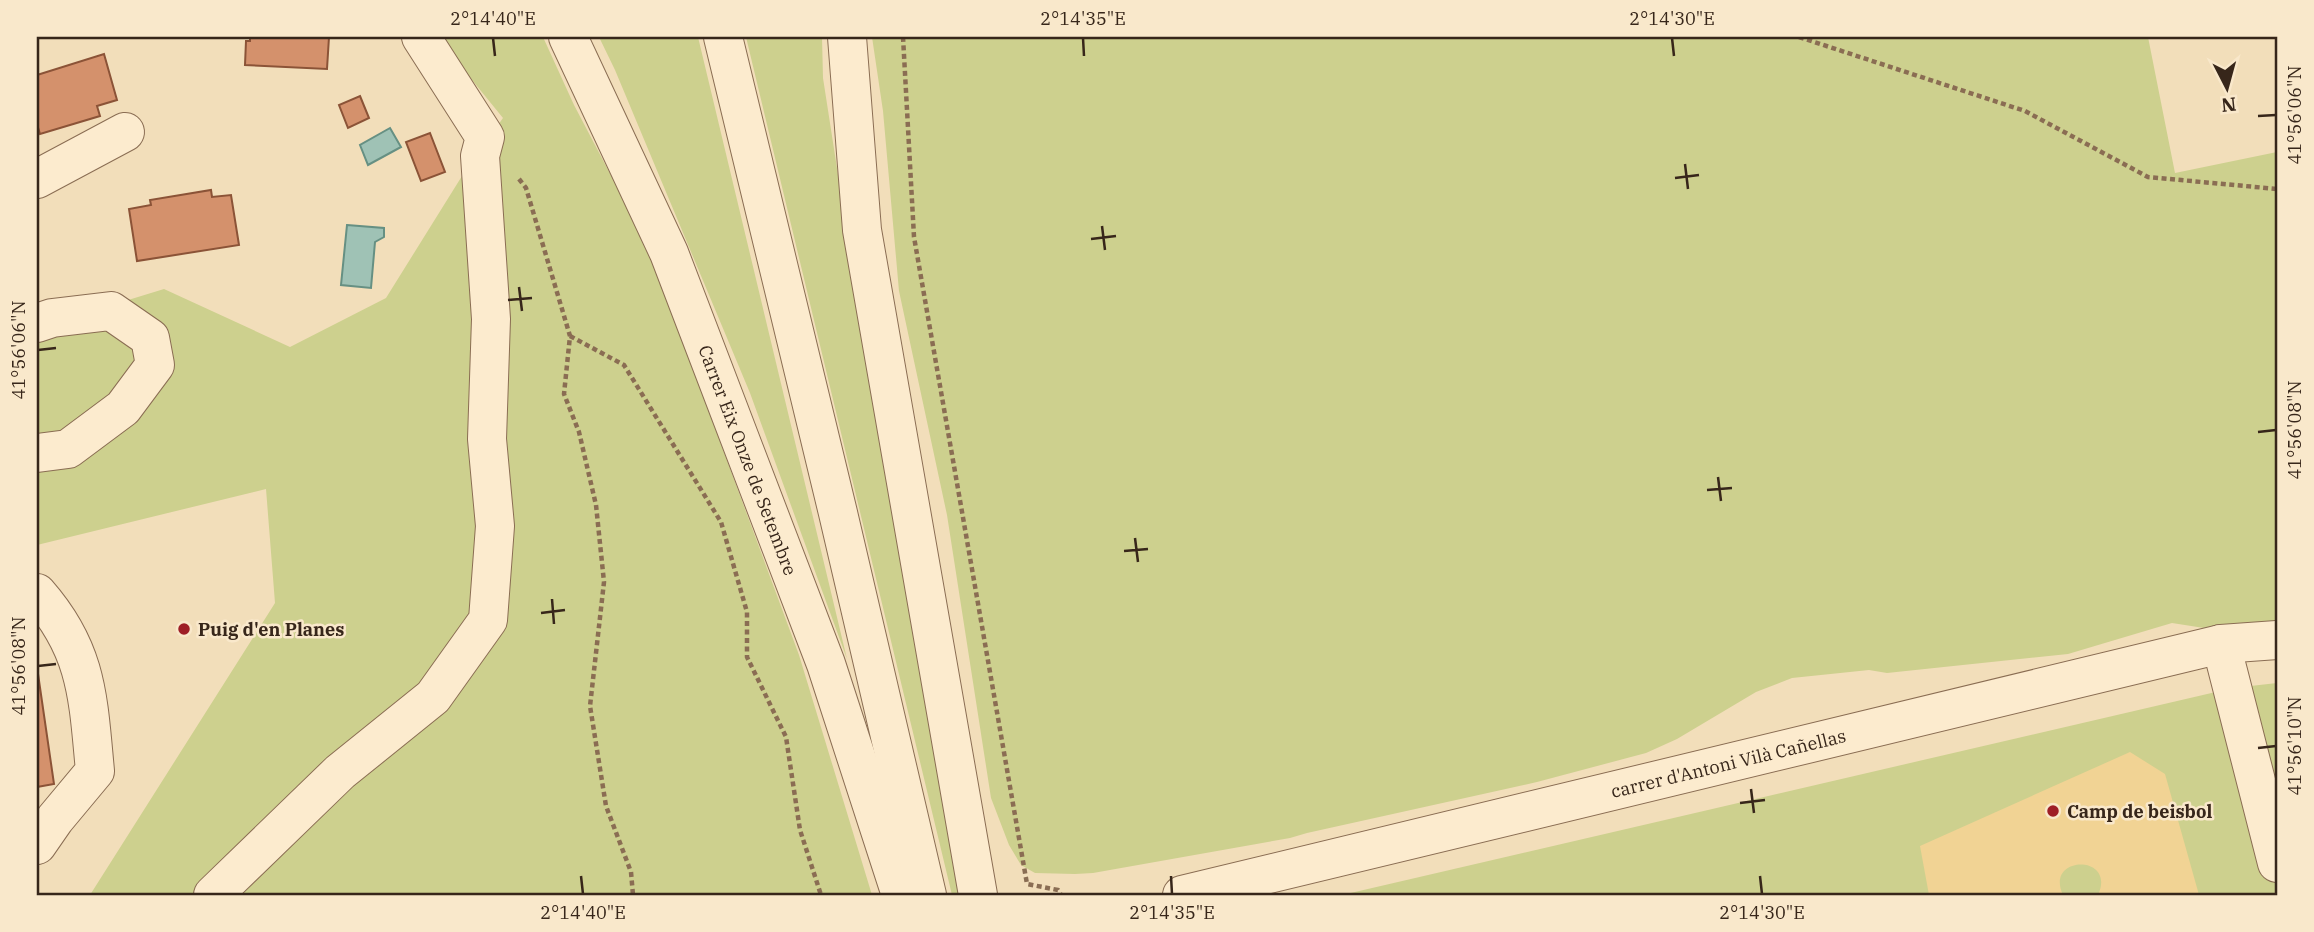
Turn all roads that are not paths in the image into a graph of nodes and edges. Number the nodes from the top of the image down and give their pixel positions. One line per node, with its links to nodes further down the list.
1 (421, 37): 14 (street)
2 (568, 37): 15 (street, Carrer Eix Onze de Setembre)
3 (723, 37): 16 (street)
4 (847, 37): 17 (street)
5 (125, 132): 6 (street)
6 (37, 179)
7 (37, 323): 8 (street)
8 (37, 453)
9 (37, 593): 12 (street)
10 (2277, 640): 11 (street, carrer d'Antoni Vilà Cañellas)
11 (2221, 644): 13 (street); 18 (street, carrer d'Antoni Vilà Cañellas)
12 (37, 845)
13 (2277, 863)
14 (213, 895)
15 (901, 895)
16 (927, 895)
17 (978, 895)
18 (1182, 895)

